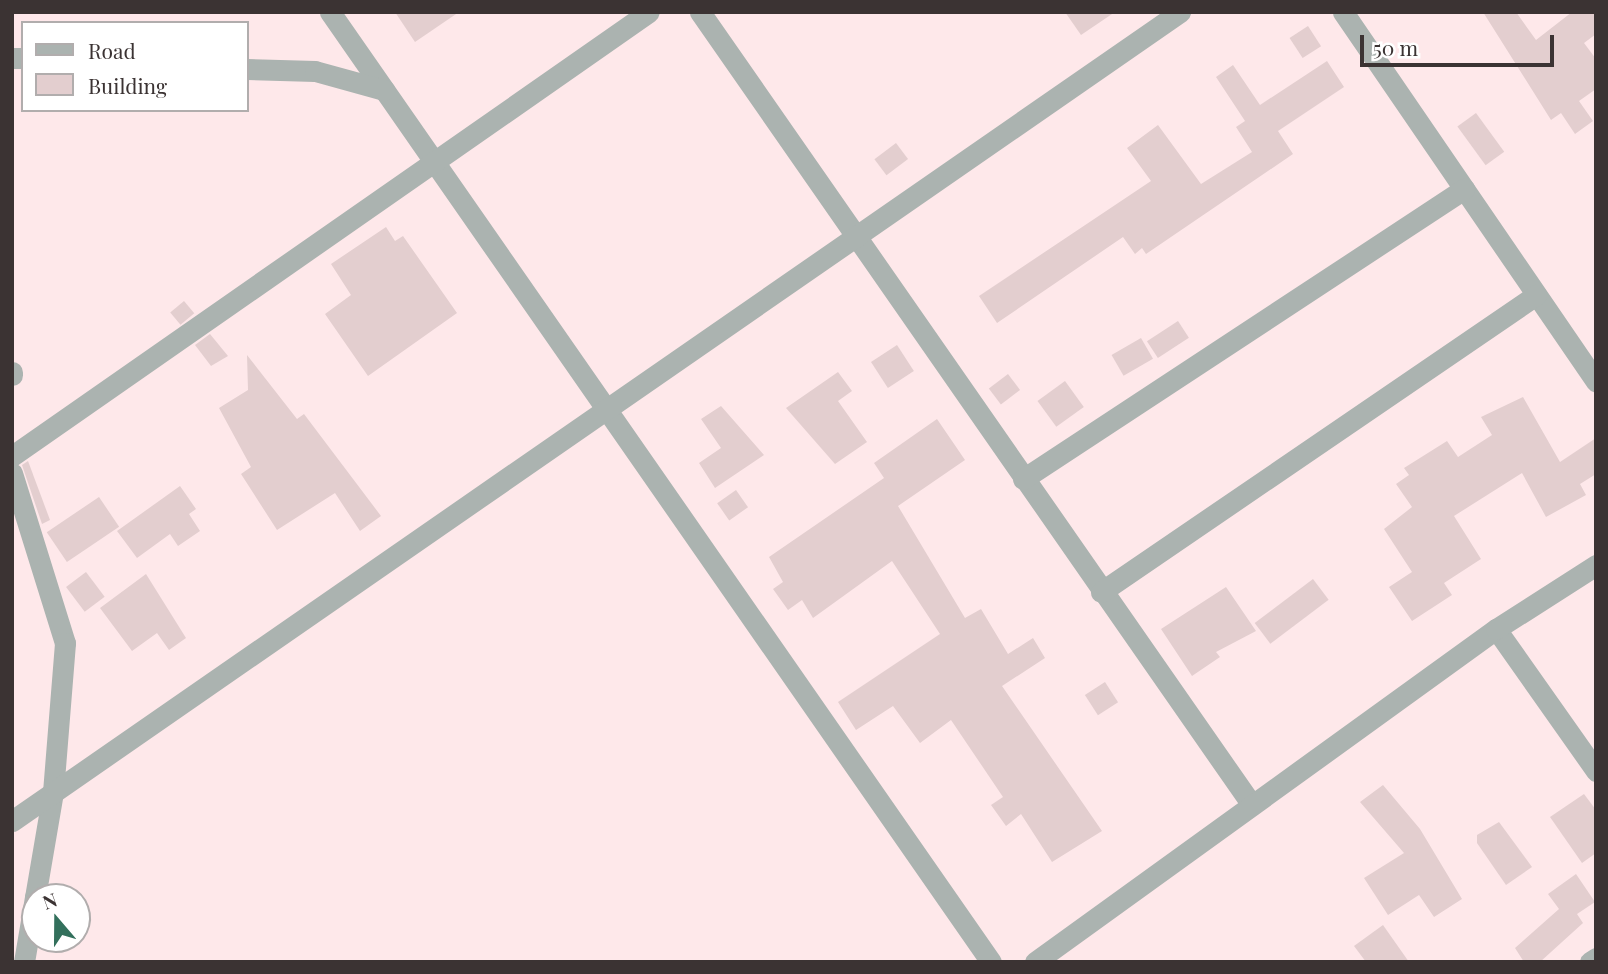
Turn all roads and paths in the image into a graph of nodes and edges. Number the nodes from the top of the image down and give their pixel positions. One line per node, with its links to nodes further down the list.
1 (330, 12): 7 (street)
2 (649, 12): 8 (street)
3 (700, 12): 10 (street)
4 (1180, 12): 10 (street)
5 (1343, 12): 9 (street)
6 (248, 69): 7 (street)
7 (384, 90): 8 (street)
8 (434, 162): 13 (street); 14 (street)
9 (1464, 189): 11 (street); 16 (street)
10 (854, 235): 13 (street); 16 (street)
11 (1536, 295): 12 (street); 18 (street)
12 (1596, 382)
13 (603, 407): 21 (street); 26 (street)
14 (12, 456)
15 (12, 472): 21 (street)
16 (1023, 479): 18 (street)
17 (1596, 565): 19 (street)
18 (1101, 592): 22 (street)
19 (1496, 629): 20 (street); 22 (street)
20 (1596, 771)
21 (53, 792): 23 (street); 24 (street)
22 (1252, 805): 27 (street)
23 (12, 821)
24 (37, 883)
25 (1596, 958): 28 (street)
26 (991, 962)
27 (1035, 962)
28 (1590, 962)

